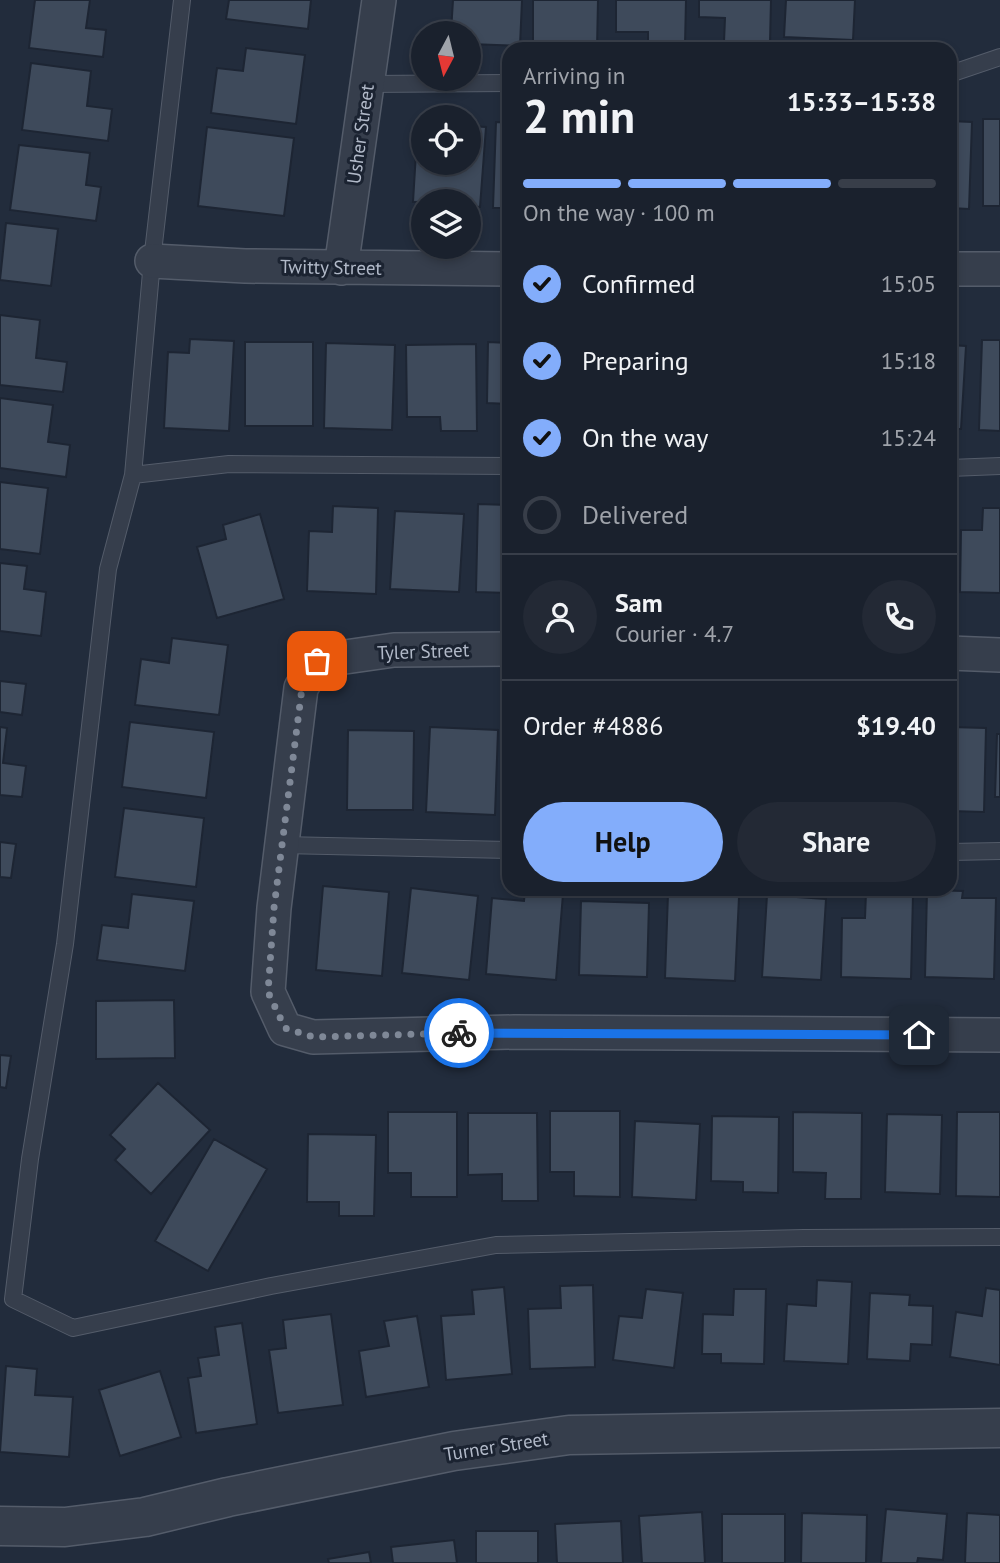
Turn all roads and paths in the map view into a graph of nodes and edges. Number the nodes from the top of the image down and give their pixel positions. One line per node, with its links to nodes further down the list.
1 (182, 0): 7 (lane)
2 (379, 0): 6 (street, Usher Street)
3 (1000, 57): 4 (lane)
4 (957, 72)
5 (502, 83): 6 (lane)
6 (368, 84): 8 (street, Usher Street)
7 (152, 261): 8 (street, Twitty Street); 15 (lane)
8 (341, 268): 9 (street, Twitty Street)
9 (502, 269)
10 (957, 269): 11 (street)
11 (1000, 269)
12 (502, 466): 15 (lane)
13 (1000, 466): 14 (lane)
14 (957, 468)
15 (133, 475): 24 (lane)
16 (502, 649): 19 (street, Tyler Street)
17 (957, 653): 18 (street)
18 (1000, 654)
19 (282, 845): 20 (lane); 23 (street)
20 (502, 850)
21 (1000, 851): 22 (lane)
22 (957, 852)
23 (1000, 1035)
24 (1000, 1237)
25 (1000, 1428): 26 (street, Turner Street)
26 (0, 1526)

